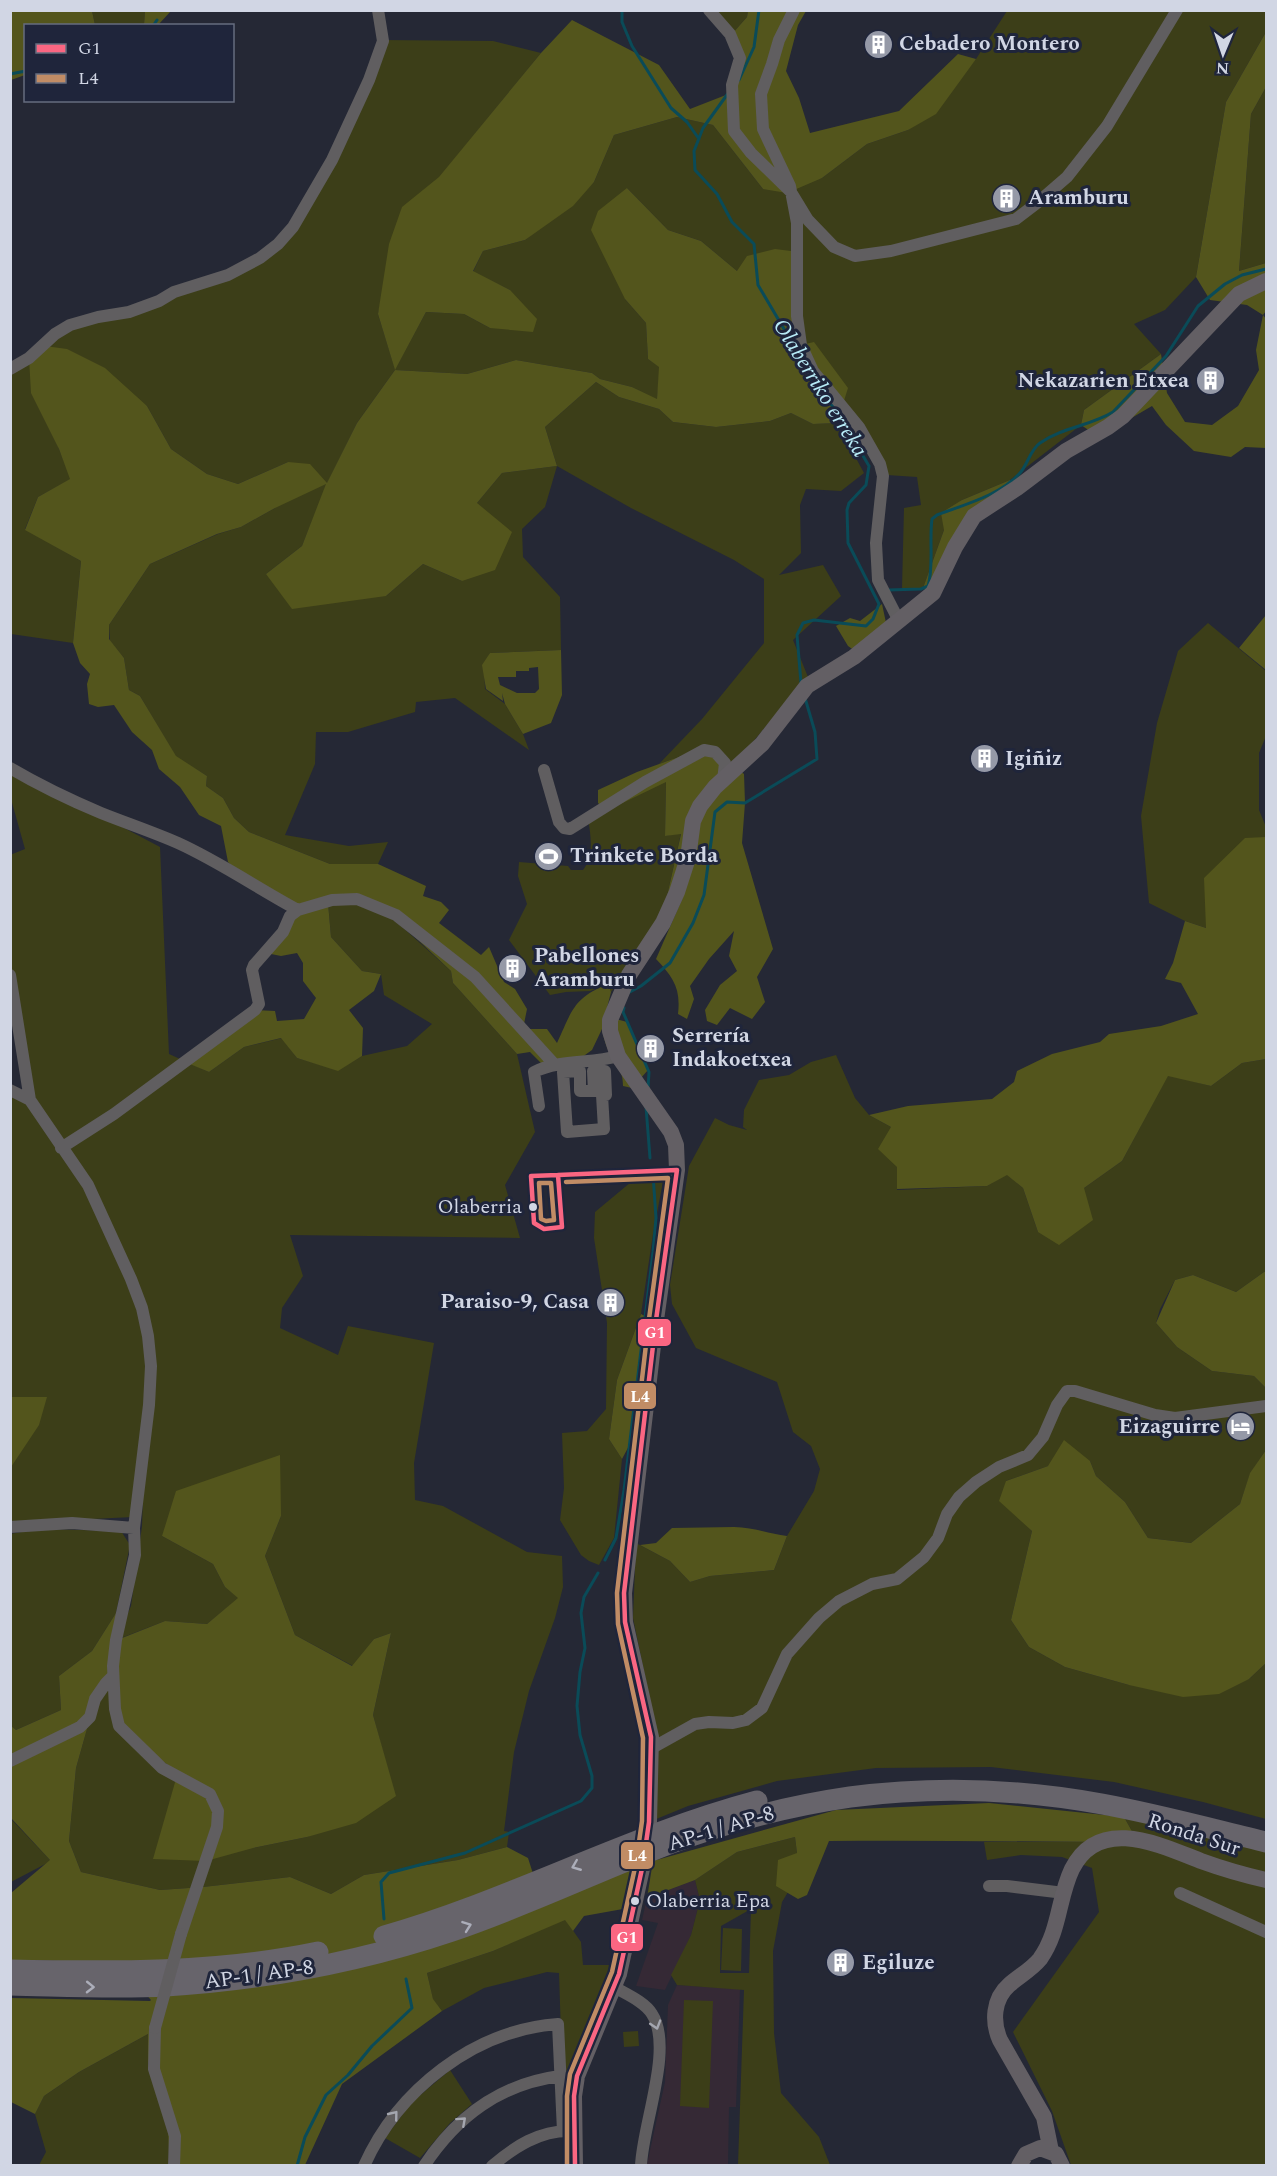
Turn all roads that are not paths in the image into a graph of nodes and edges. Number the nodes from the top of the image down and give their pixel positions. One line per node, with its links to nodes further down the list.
1 (378, 10): 7 (street)
2 (709, 10): 5 (street)
3 (794, 10): 5 (street)
4 (1177, 10): 5 (street)
5 (791, 192): 8 (street)
6 (1266, 281): 8 (street)
7 (10, 369)
8 (899, 621): 11 (street)
9 (10, 768): 12 (street)
10 (544, 770): 11 (street)
11 (723, 781): 14 (street)
12 (298, 910): 15 (street); 20 (street)
13 (10, 975): 17 (street)
14 (618, 1056): 15 (street); 25 (street)
15 (555, 1065): 18 (street)
16 (10, 1090): 17 (street)
17 (30, 1100): 20 (street)
18 (539, 1106)
19 (567, 1132): 19 (street)
20 (61, 1148): 23 (street)
21 (1265, 1406): 25 (street)
22 (10, 1527): 23 (street)
23 (134, 1528): 24 (street)
24 (114, 1676): 26 (street); 42 (street, bridge)
25 (652, 1748): 27 (street)
26 (10, 1761)
27 (649, 1821)
28 (1266, 1827): 36 (highway, AP-1 / AP-8, one-way to 36)
29 (1266, 1842): 37 (highway, AP-1 / AP-8, one-way to 29)
30 (643, 1863): 38 (street)
31 (1266, 1880): 33 (street, Ronda Sur)
32 (989, 1886): 33 (street)
33 (1064, 1893): 41 (street, Ronda Sur)
34 (1180, 1893): 35 (street)
35 (1266, 1932)
36 (10, 1970)
37 (10, 1985)
38 (614, 1987): 40 (street); 47 (street, one-way to 47)
39 (560, 2076): 40 (street); 43 (street, one-way to 39); 44 (street, one-way to 39)
40 (569, 2131): 45 (street); 46 (street)
41 (1043, 2150): 48 (street); 49 (street)
42 (174, 2166)
43 (364, 2166)
44 (424, 2166)
45 (492, 2166)
46 (575, 2166)
47 (641, 2166)
48 (1019, 2166)
49 (1062, 2166)

